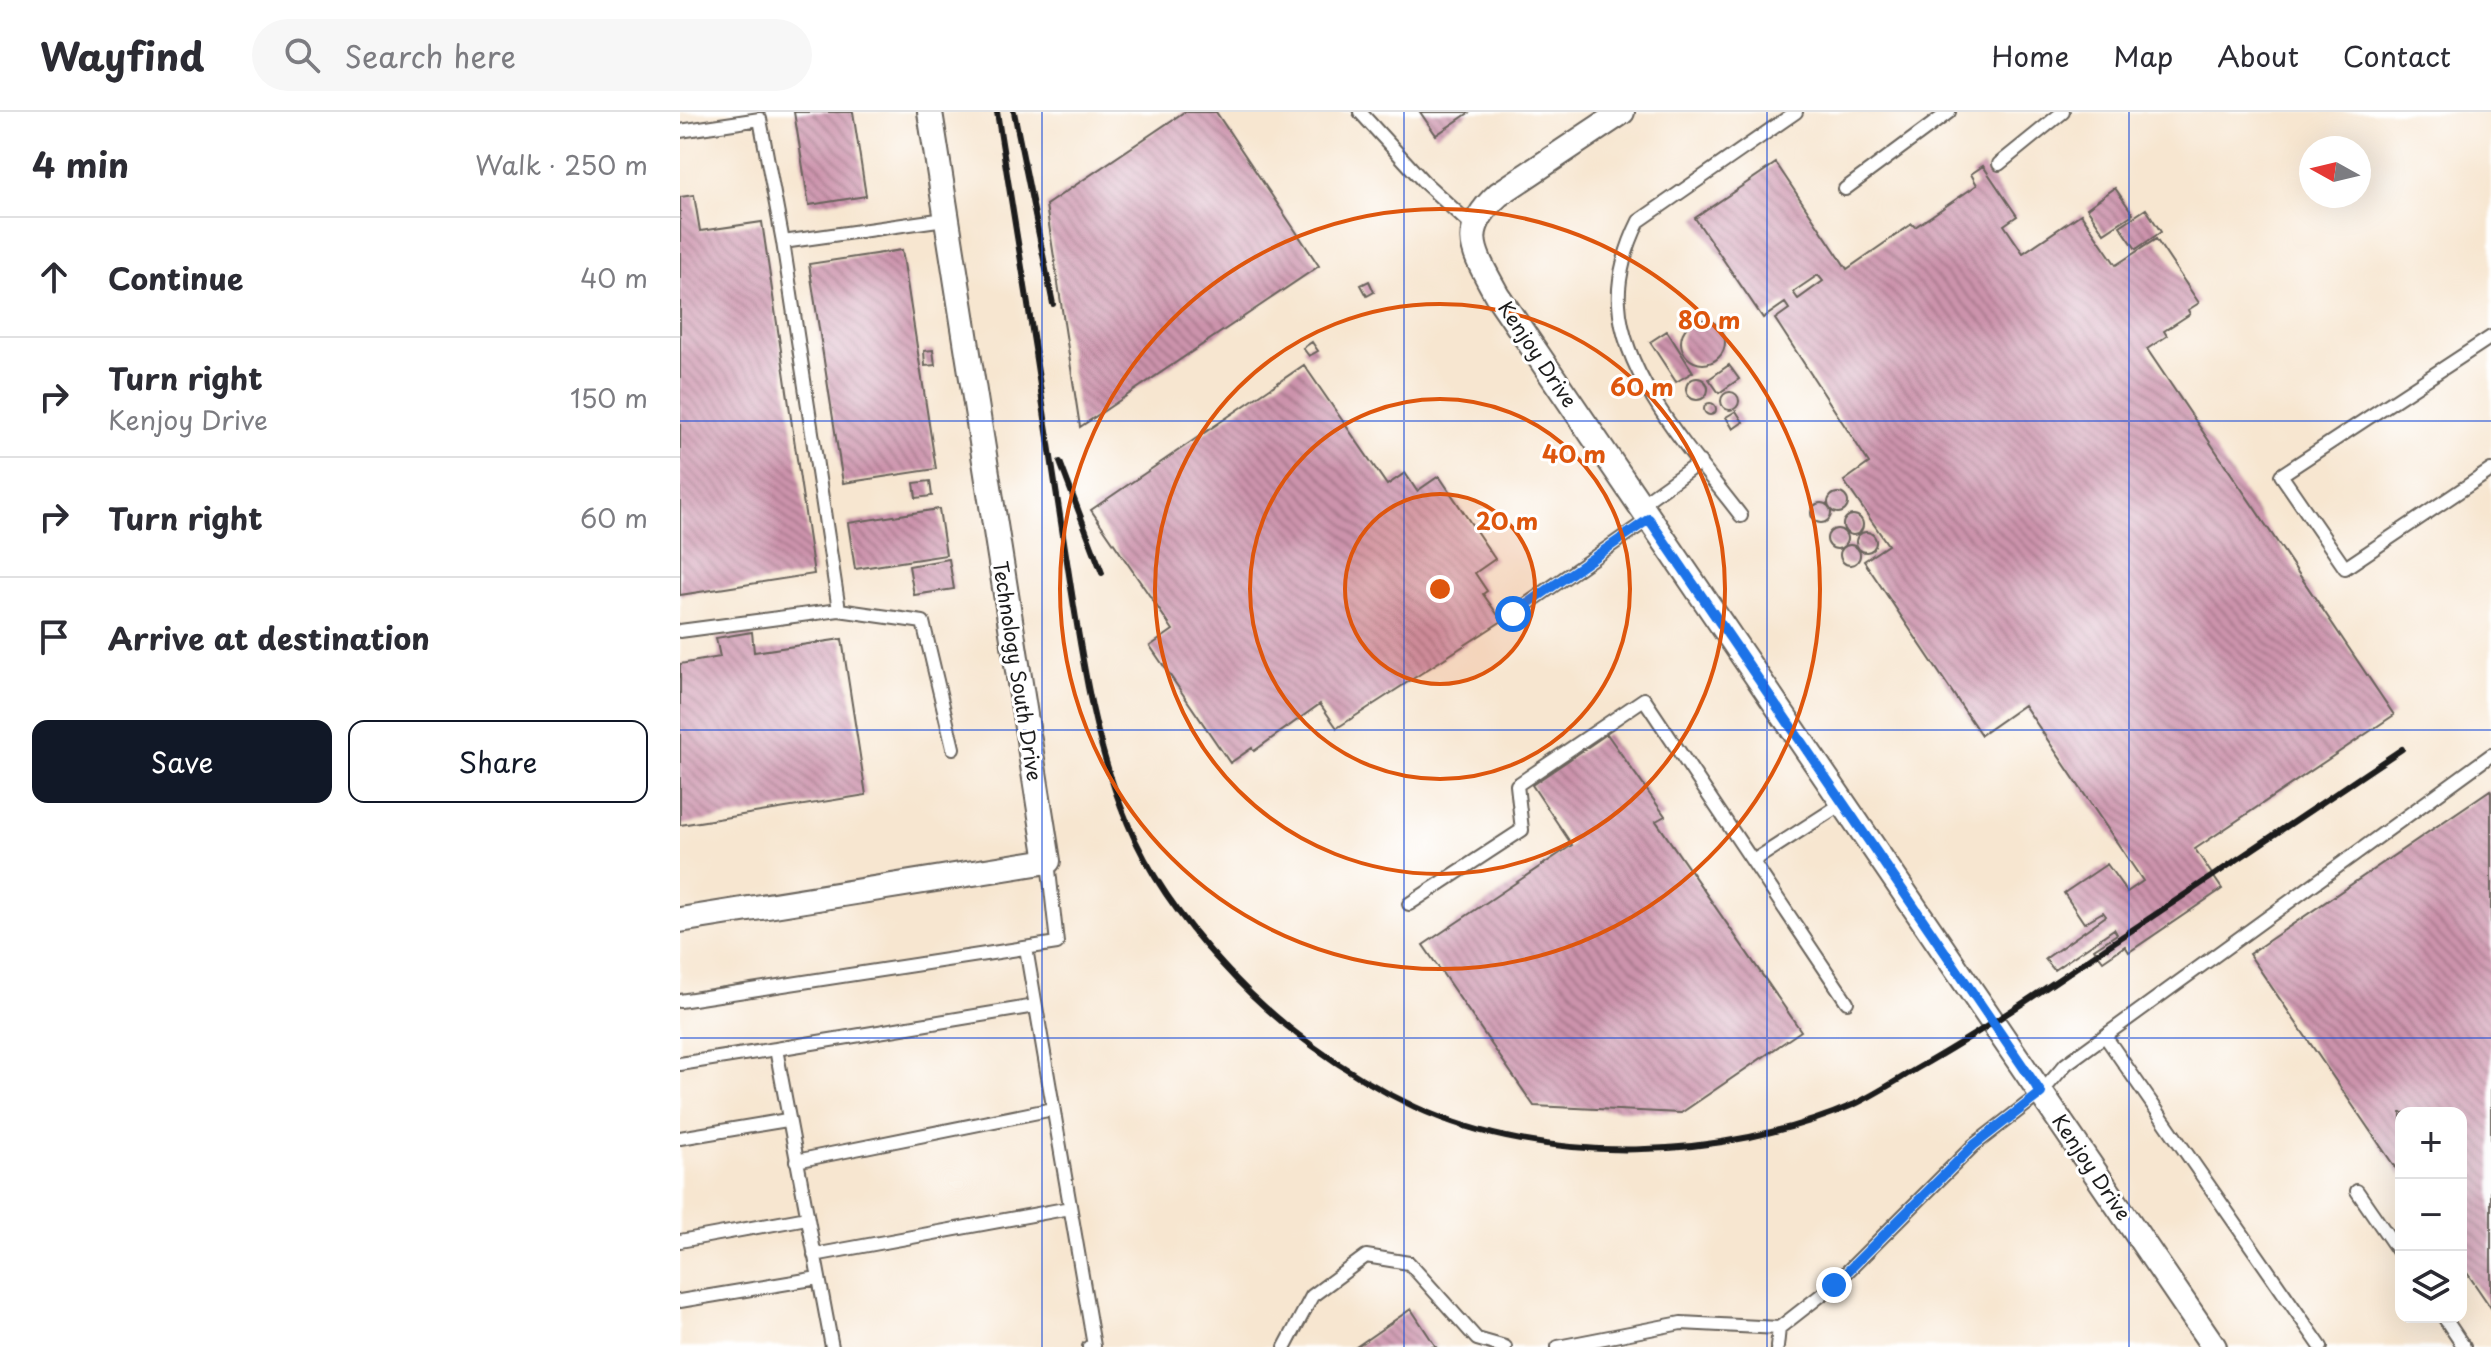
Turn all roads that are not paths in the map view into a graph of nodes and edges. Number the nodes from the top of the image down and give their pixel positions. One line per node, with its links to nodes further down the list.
1 (930, 112): 11 (street, Technology South Drive)
2 (1360, 112): 12 (lane)
3 (1622, 112): 12 (street)
4 (1796, 112): 15 (lane)
5 (1949, 112): 10 (lane)
6 (2063, 112): 9 (lane)
7 (760, 115): 8 (lane); 13 (lane)
8 (680, 131)
9 (1999, 164)
10 (1845, 189)
11 (945, 219): 13 (lane); 25 (street, Technology South Drive)
12 (1473, 227): 17 (street, Kenjoy Drive)
13 (783, 242): 19 (lane)
14 (2491, 337): 16 (lane)
15 (1700, 462): 17 (lane); 18 (lane)
16 (2491, 470)
17 (1645, 512): 20 (lane); 24 (street, Kenjoy Drive)
18 (1741, 516)
19 (839, 610): 21 (lane); 22 (lane)
20 (1513, 614)
21 (680, 631)
22 (953, 748)
23 (2491, 755): 33 (lane)
24 (1843, 803): 26 (lane); 36 (street, Kenjoy Drive)
25 (1048, 861): 28 (street); 29 (lane)
26 (1753, 861): 27 (lane); 31 (lane)
27 (1409, 904)
28 (680, 920)
29 (1026, 948): 30 (lane); 32 (lane)
30 (680, 1001)
31 (1847, 1002)
32 (1035, 1006): 34 (lane); 37 (lane)
33 (2105, 1036): 36 (lane); 58 (lane)
34 (776, 1049): 35 (lane); 38 (lane)
35 (680, 1064)
36 (2041, 1093): 50 (lane); 57 (street, Kenjoy Drive)
37 (1053, 1109): 40 (lane); 42 (lane)
38 (787, 1120): 39 (lane); 40 (lane)
39 (680, 1138)
40 (796, 1161): 43 (lane)
41 (2357, 1191): 45 (lane)
42 (1070, 1208): 46 (lane); 52 (lane)
43 (807, 1218): 44 (lane); 46 (lane)
44 (680, 1241)
45 (2398, 1251)
46 (814, 1255): 47 (lane)
47 (818, 1278): 48 (lane); 51 (lane)
48 (680, 1301)
49 (2448, 1323): 59 (lane)
50 (1779, 1328): 55 (lane); 56 (lane)
51 (832, 1347)
52 (1092, 1347)
53 (1285, 1347): 54 (lane)
54 (1505, 1347)
55 (1558, 1347)
56 (1777, 1347)
57 (2214, 1347)
58 (2321, 1347)
59 (2464, 1347)

